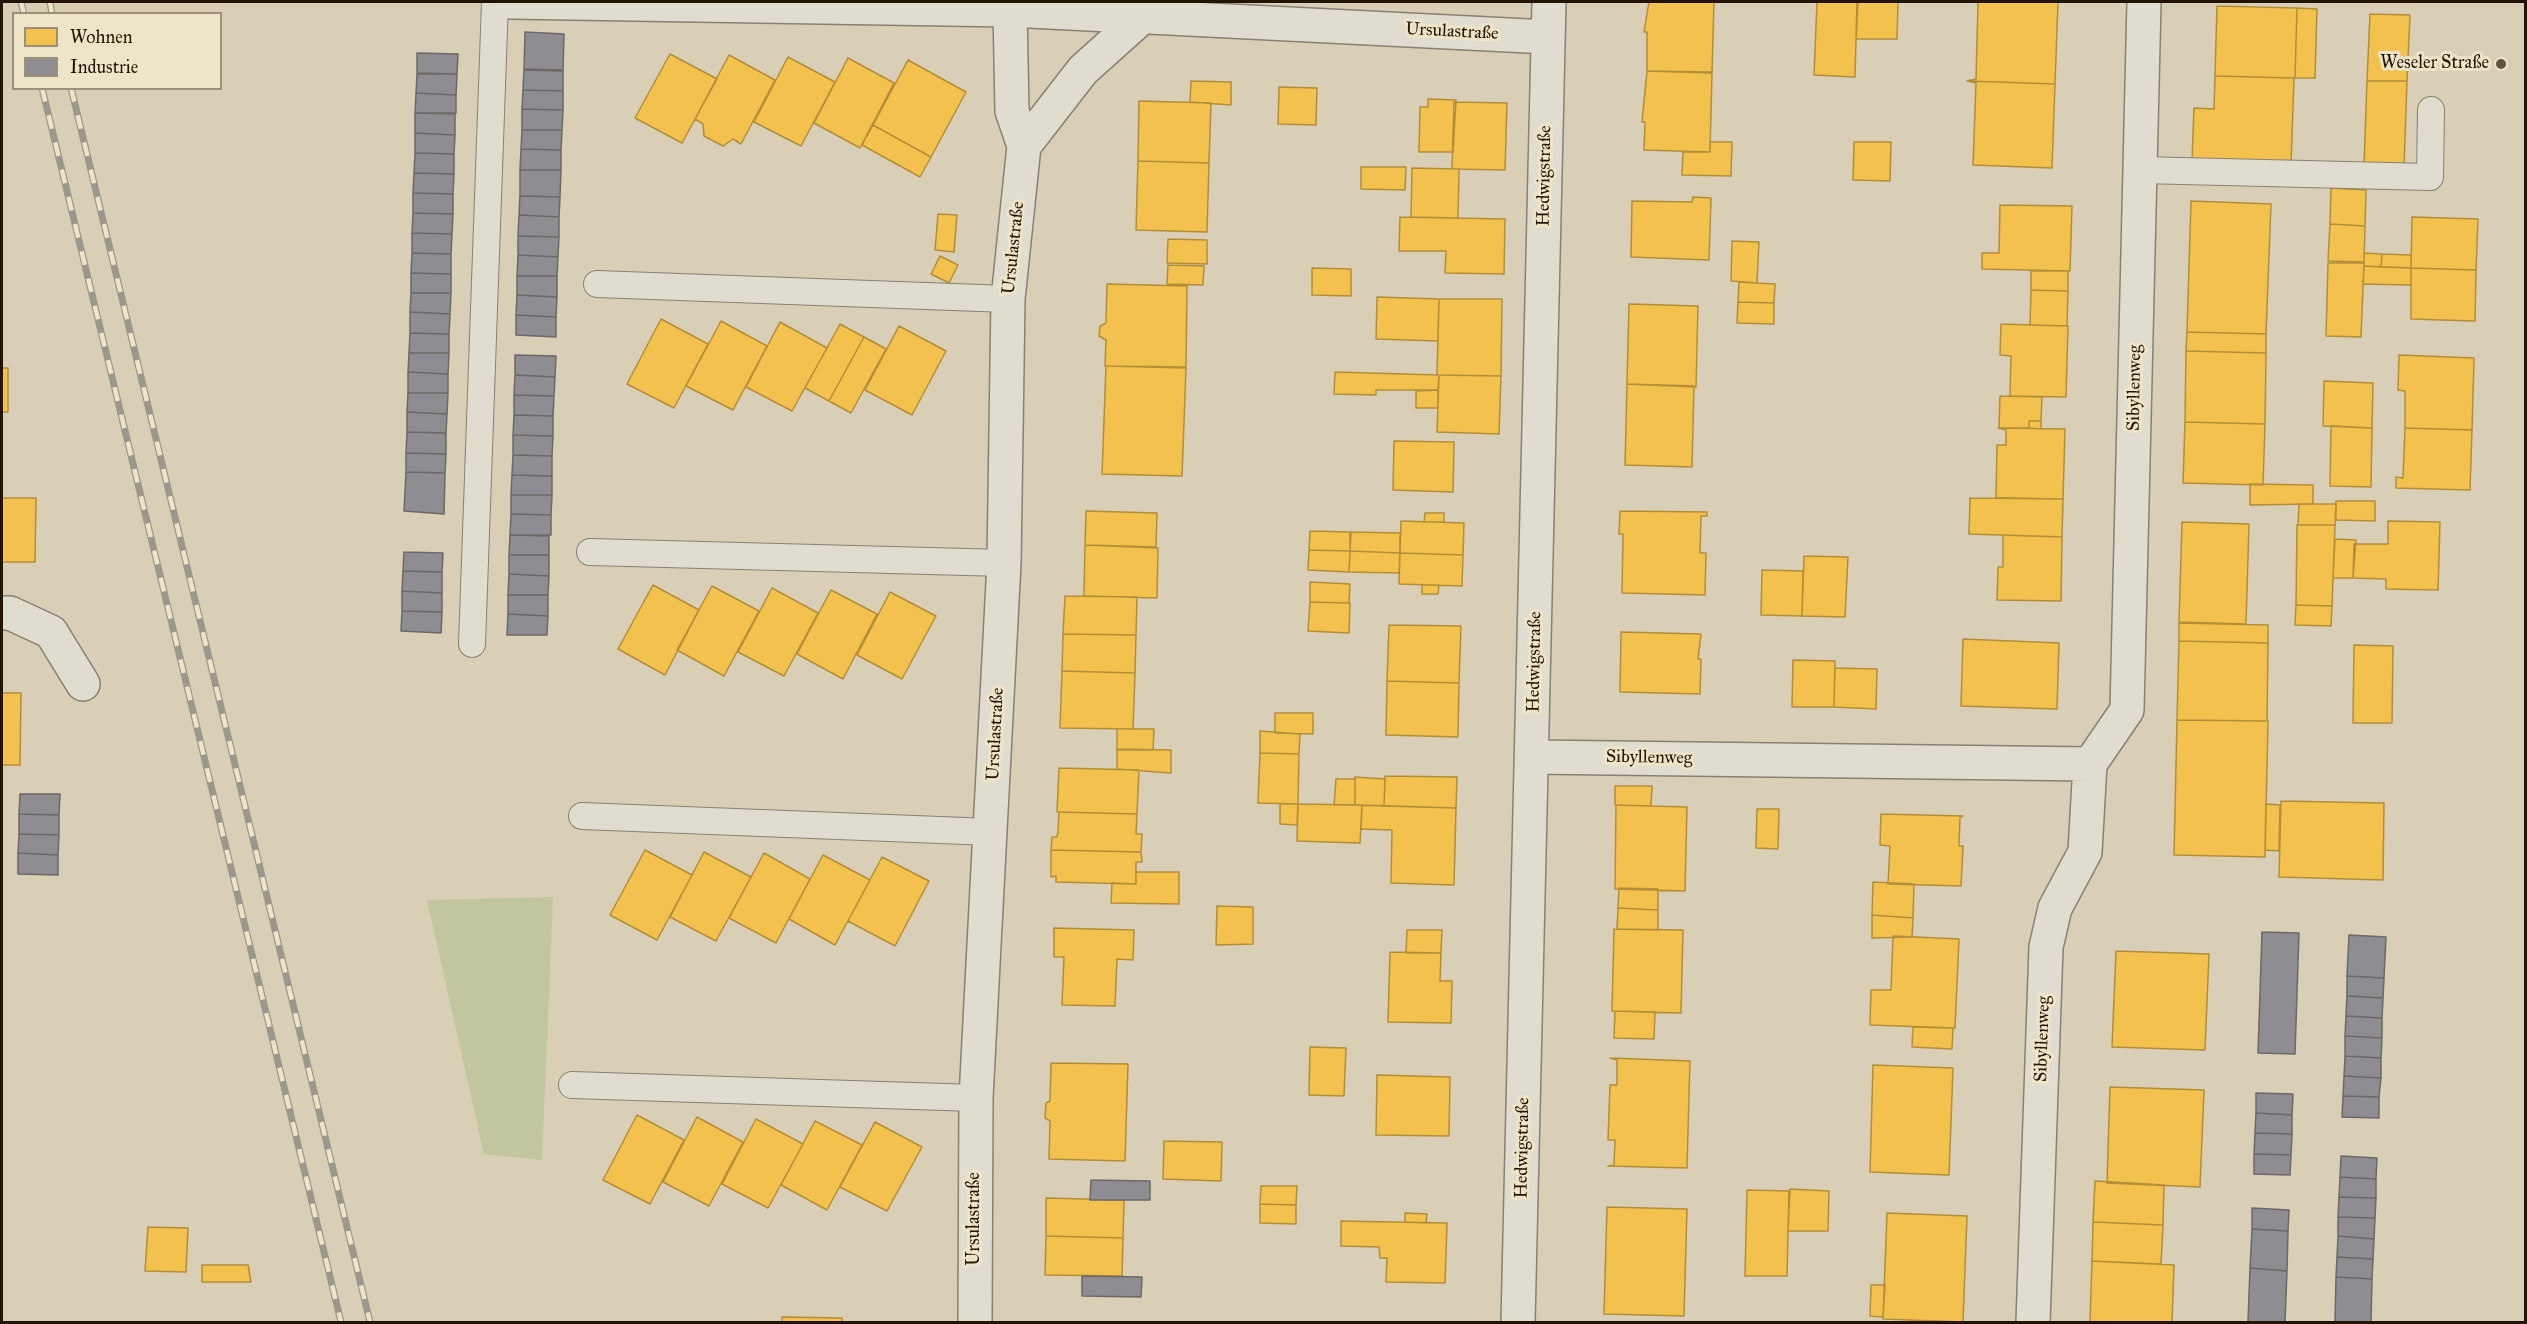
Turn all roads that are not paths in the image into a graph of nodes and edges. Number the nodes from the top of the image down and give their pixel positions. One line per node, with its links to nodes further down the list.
1 (495, 2): 16 (lane)
2 (510, 2): 5 (street, Ursulastraße)
3 (1549, 2): 7 (street, Hedwigstraße)
4 (2145, 2): 10 (street, Sibyllenweg)
5 (1010, 10): 6 (street, Ursulastraße); 9 (street, Ursulastraße)
6 (1141, 18): 7 (street, Ursulastraße); 9 (street)
7 (1548, 37): 18 (street, Hedwigstraße)
8 (2432, 110): 10 (lane)
9 (1024, 146): 12 (street, Ursulastraße)
10 (2140, 170): 19 (street, Sibyllenweg)
11 (597, 284): 12 (lane)
12 (1008, 299): 14 (street, Ursulastraße)
13 (590, 552): 14 (lane)
14 (1004, 563): 21 (street, Ursulastraße)
15 (2, 613): 17 (street)
16 (472, 644)
17 (83, 684)
18 (1533, 757): 19 (street, Sibyllenweg); 25 (street, Hedwigstraße)
19 (2090, 764): 26 (street, Sibyllenweg)
20 (582, 816): 21 (lane)
21 (991, 832): 23 (street, Ursulastraße)
22 (572, 1085): 23 (lane)
23 (976, 1098): 24 (street, Ursulastraße)
24 (975, 1323)
25 (1518, 1323)
26 (2033, 1323)

